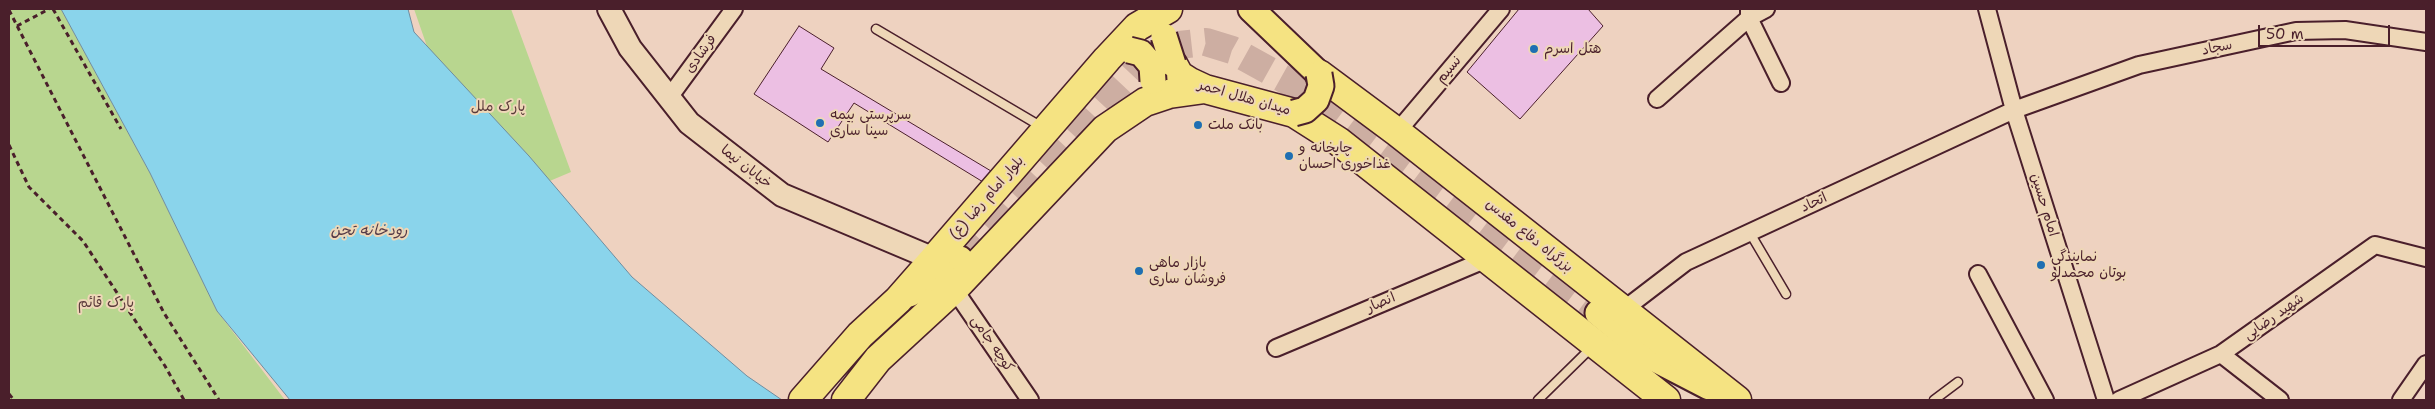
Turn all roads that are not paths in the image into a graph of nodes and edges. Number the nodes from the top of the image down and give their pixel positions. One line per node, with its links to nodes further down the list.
1 (608, 9): 17 (street, خیابان نیما)
2 (734, 9): 17 (street, فرشادی)
3 (1168, 9): 12 (highway, بلوار امام رضا (ع))
4 (1173, 9): 13 (main road, میدان هلال احمر, bridge)
5 (1252, 9): 16 (main road)
6 (1501, 9): 23 (street, نسیم)
7 (1766, 9): 9 (street)
8 (1987, 9): 20 (street, امام حسین)
9 (1749, 14): 14 (street); 18 (street)
10 (876, 29): 22 (lane)
11 (2426, 42): 20 (street, سجاد)
12 (1117, 55): 13 (main road, bridge); 22 (highway, بلوار امام رضا (ع))
13 (1163, 72): 15 (highway, میدان هلال احمر); 19 (main road)
14 (1781, 83)
15 (1205, 89): 19 (highway); 21 (highway, میدان هلال احمر)
16 (1334, 90): 21 (main road, میدان هلال احمر, bridge); 23 (highway, بزرگراه دفاع مقدس)
17 (668, 99): 26 (street, خیابان نیما)
18 (1657, 99)
19 (1140, 105): 30 (highway)
20 (2014, 110): 24 (street, اتحاد); 46 (street, امام حسین)
21 (1313, 122): 27 (highway)
22 (1046, 129): 26 (highway, بلوار امام رضا (ع))
23 (1397, 132): 32 (highway, بزرگراه دفاع مقدس)
24 (1750, 233): 31 (lane); 32 (street, اتحاد)
25 (2419, 256): 28 (street); 35 (street, شهید رضایی)
26 (947, 259): 38 (highway, بلوار امام رضا (ع))
27 (1487, 259): 33 (highway); 34 (street, انصار)
28 (2426, 265)
29 (1978, 274): 45 (street)
30 (954, 288): 39 (highway); 40 (street, کوچه جامی)
31 (1786, 294)
32 (1610, 312): 43 (highway, بزرگراه دفاع مقدس)
33 (1595, 344): 41 (lane); 42 (highway)
34 (1276, 348)
35 (2221, 354): 47 (street, شهید رضایی); 48 (street)
36 (2426, 364): 49 (street)
37 (1958, 382): 44 (lane)
38 (806, 396)
39 (846, 400)
40 (1030, 400)
41 (1538, 400)
42 (1666, 400)
43 (1735, 400)
44 (1934, 400)
45 (2045, 400)
46 (2106, 400)
47 (2118, 400)
48 (2280, 400)
49 (2402, 400)

